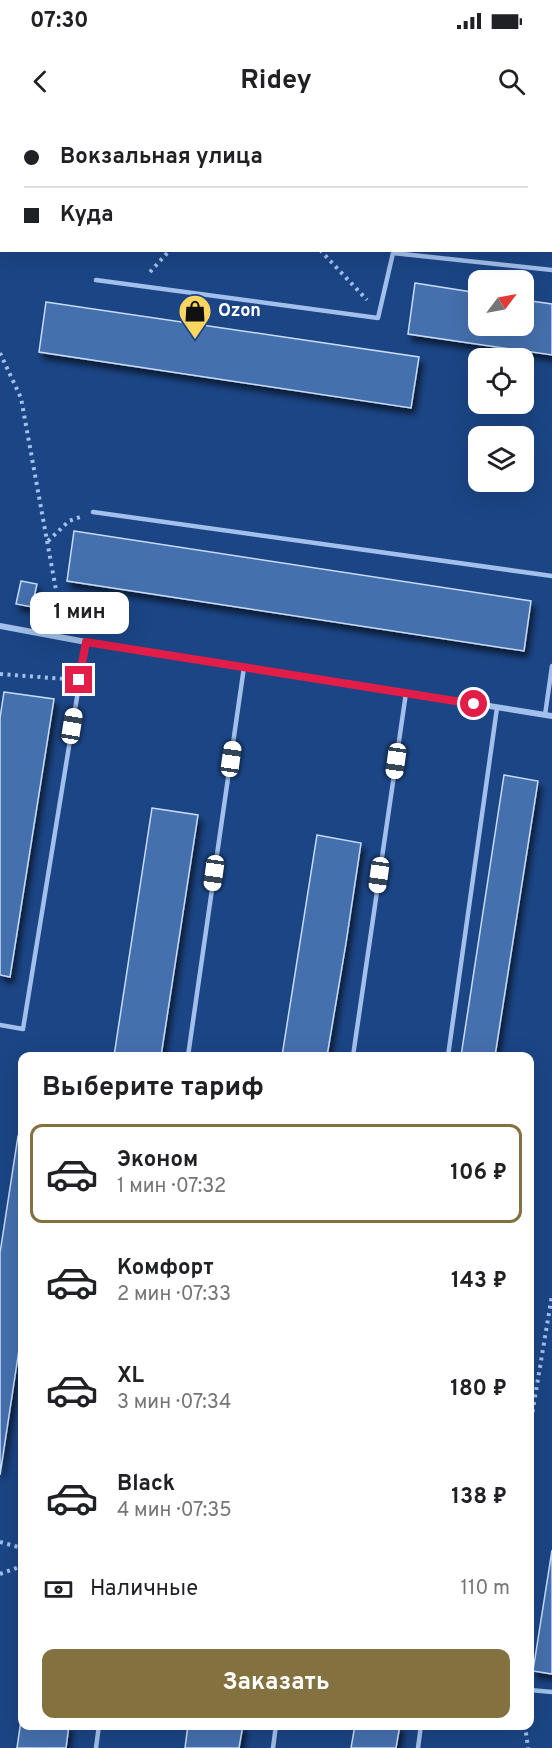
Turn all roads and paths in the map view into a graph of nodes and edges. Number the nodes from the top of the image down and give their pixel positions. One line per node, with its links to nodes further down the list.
1 (168, 252): 5 (path)
2 (322, 252): 6 (path)
3 (552, 270): 6 (lane)
4 (96, 280): 5 (lane)
5 (137, 285): 6 (lane)
6 (380, 313)
7 (0, 353): 9 (path)
8 (93, 512): 9 (path); 10 (lane)
9 (47, 541): 12 (path)
10 (552, 576)
11 (0, 626): 12 (street)
12 (65, 638): 13 (street)
13 (86, 642): 15 (street); 17 (lane)
14 (552, 666): 20 (lane)
15 (244, 667): 18 (street); 22 (lane)
16 (0, 674): 17 (path)
17 (79, 680): 21 (lane)
18 (406, 693): 19 (street); 23 (lane)
19 (497, 708): 20 (street); 24 (lane)
20 (549, 716)
21 (0, 1025)
22 (189, 1052)
23 (354, 1052)
24 (449, 1052)
25 (552, 1295): 26 (path)
26 (534, 1403)
27 (0, 1542): 28 (path)
28 (18, 1547)
29 (18, 1567): 30 (path)
30 (0, 1574)
31 (534, 1690): 32 (lane)
32 (552, 1692)
33 (98, 1730): 37 (lane)
34 (275, 1730): 38 (lane)
35 (420, 1730): 39 (lane)
36 (526, 1730): 40 (path)
37 (96, 1748)
38 (273, 1748)
39 (418, 1748)
40 (528, 1748)

